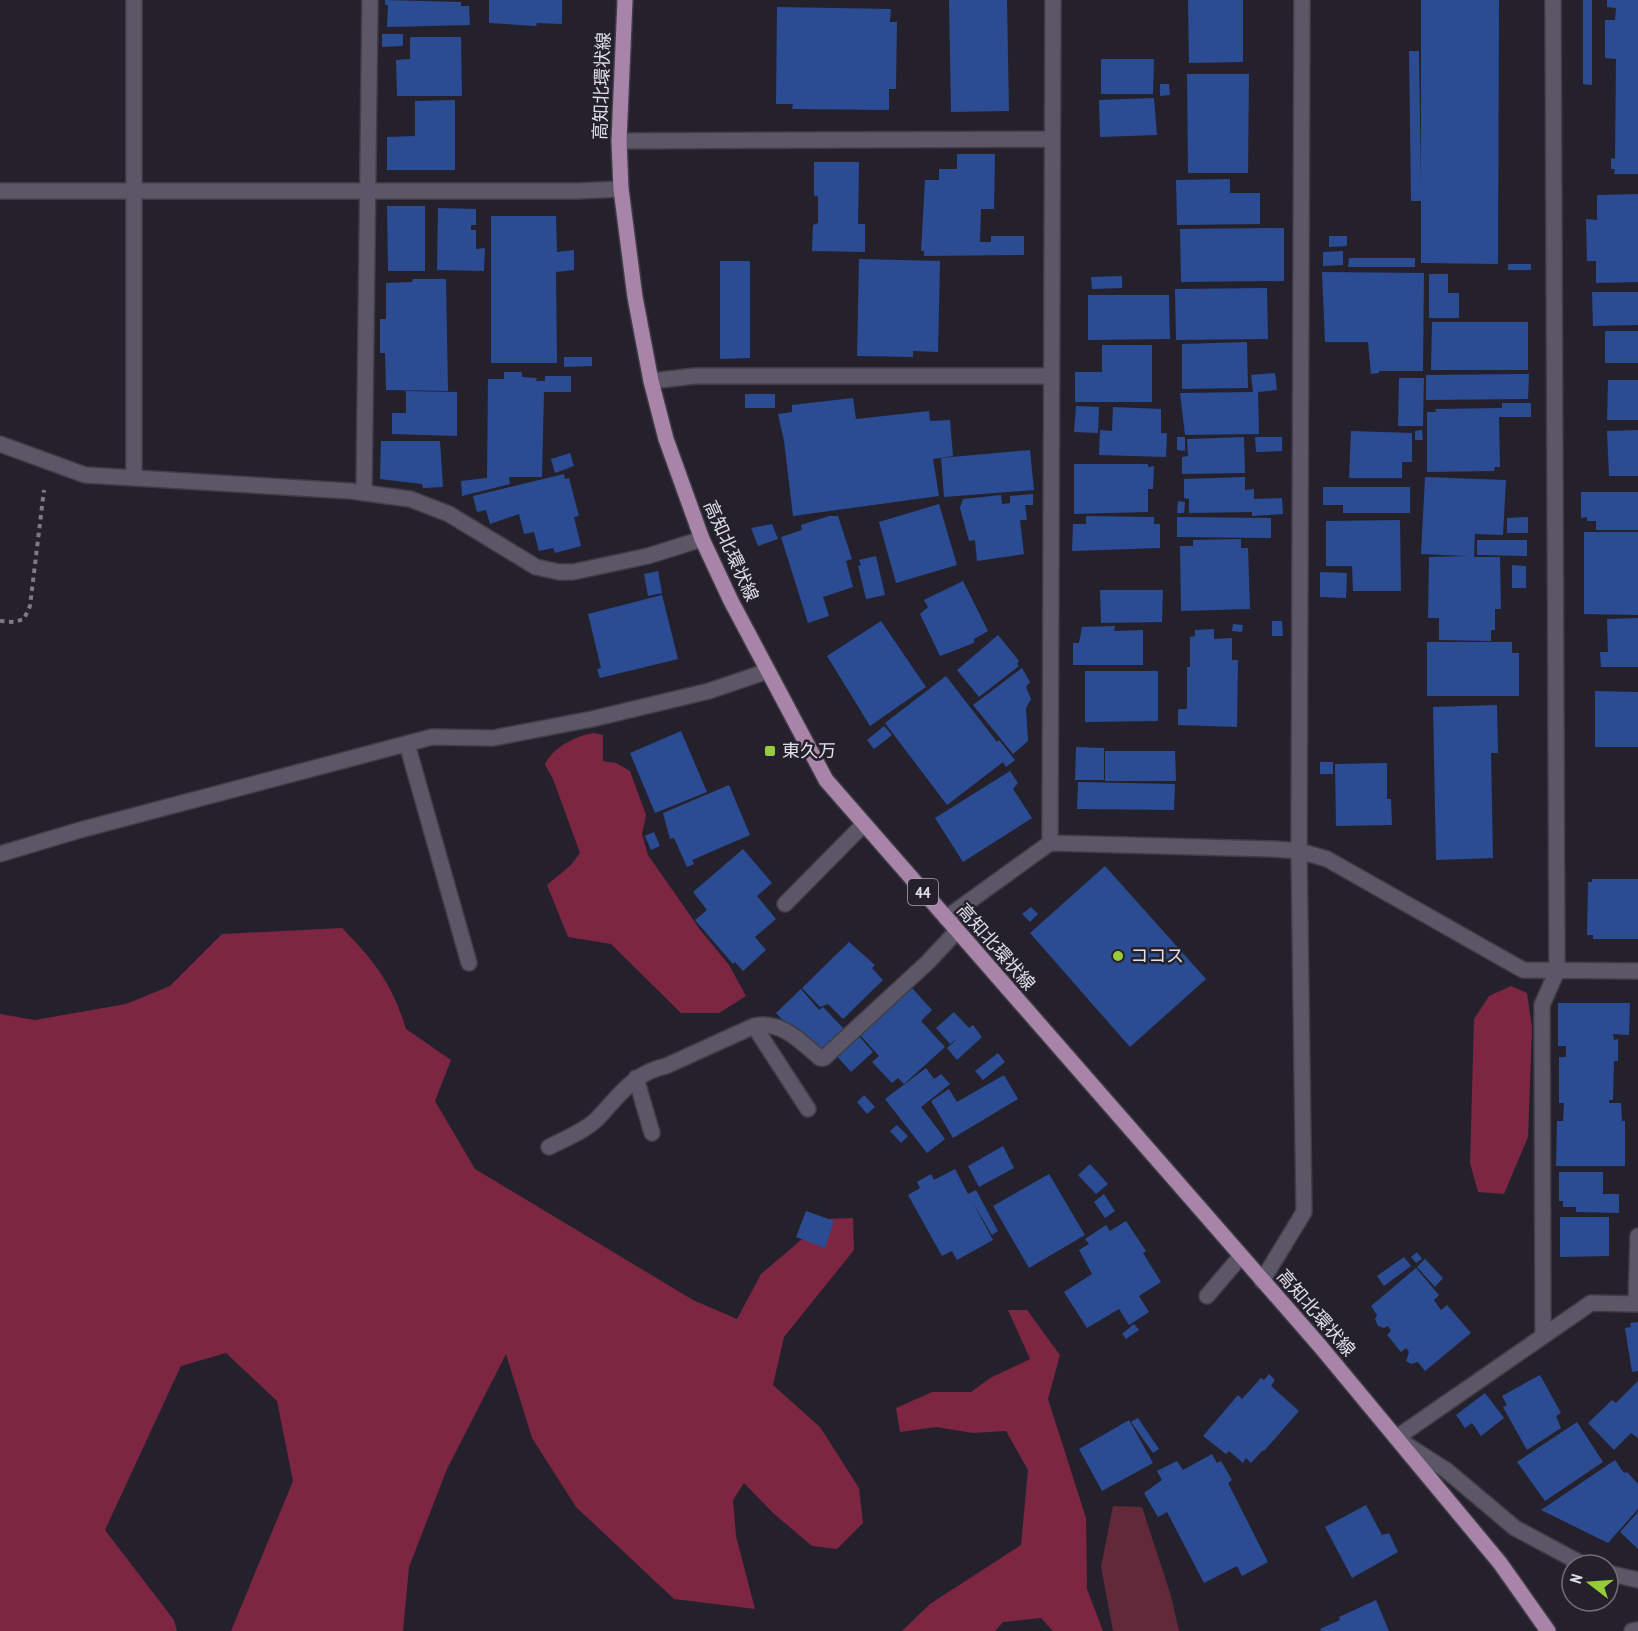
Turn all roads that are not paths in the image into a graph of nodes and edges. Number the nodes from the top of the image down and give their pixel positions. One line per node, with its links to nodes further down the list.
1 (134, 0): 11 (street)
2 (370, 0): 12 (street)
3 (625, 0): 8 (main road, 高知北環状線 / 44)
4 (1053, 0): 7 (street)
5 (1302, 0): 23 (street)
6 (1553, 0): 30 (street)
7 (1052, 139): 8 (street); 13 (street)
8 (619, 141): 9 (main road, 高知北環状線 / 44)
9 (621, 189): 12 (street); 14 (main road, 高知北環状線 / 44)
10 (0, 191): 11 (street)
11 (133, 191): 12 (street); 16 (street)
12 (368, 191): 17 (street)
13 (1052, 376): 14 (street); 22 (street)
14 (651, 381): 18 (main road, 高知北環状線 / 44)
15 (0, 444): 16 (street)
16 (134, 478): 17 (street)
17 (364, 493): 18 (street)
18 (702, 538): 19 (main road, 高知北環状線 / 44)
19 (768, 672): 20 (street); 21 (main road, 高知北環状線 / 44)
20 (407, 744): 24 (street); 28 (street)
21 (864, 824): 25 (street); 26 (main road, 高知北環状線 / 44)
22 (1050, 843): 23 (street); 26 (street)
23 (1299, 851): 30 (street); 38 (street)
24 (0, 854)
25 (785, 904)
26 (946, 918): 27 (main road, 高知北環状線 / 44)
27 (957, 931): 31 (street); 37 (main road, 高知北環状線 / 44)
28 (469, 963)
29 (1638, 970): 30 (street)
30 (1557, 972): 41 (street)
31 (754, 1026): 32 (street); 33 (street)
32 (636, 1078): 34 (street); 35 (street)
33 (808, 1109)
34 (652, 1133)
35 (549, 1147)
36 (1638, 1236): 40 (street)
37 (1241, 1256): 38 (main road, 高知北環状線 / 44); 39 (street)
38 (1262, 1281): 42 (main road, 高知北環状線 / 44)
39 (1207, 1296)
40 (1637, 1304): 41 (street)
41 (1543, 1336): 42 (street)
42 (1396, 1438): 43 (street); 47 (main road, 高知北環状線 / 44)
43 (1560, 1554)
44 (1620, 1576): 45 (street)
45 (1638, 1580)
46 (1638, 1630): 48 (street)
47 (1548, 1631)
48 (1632, 1631)

